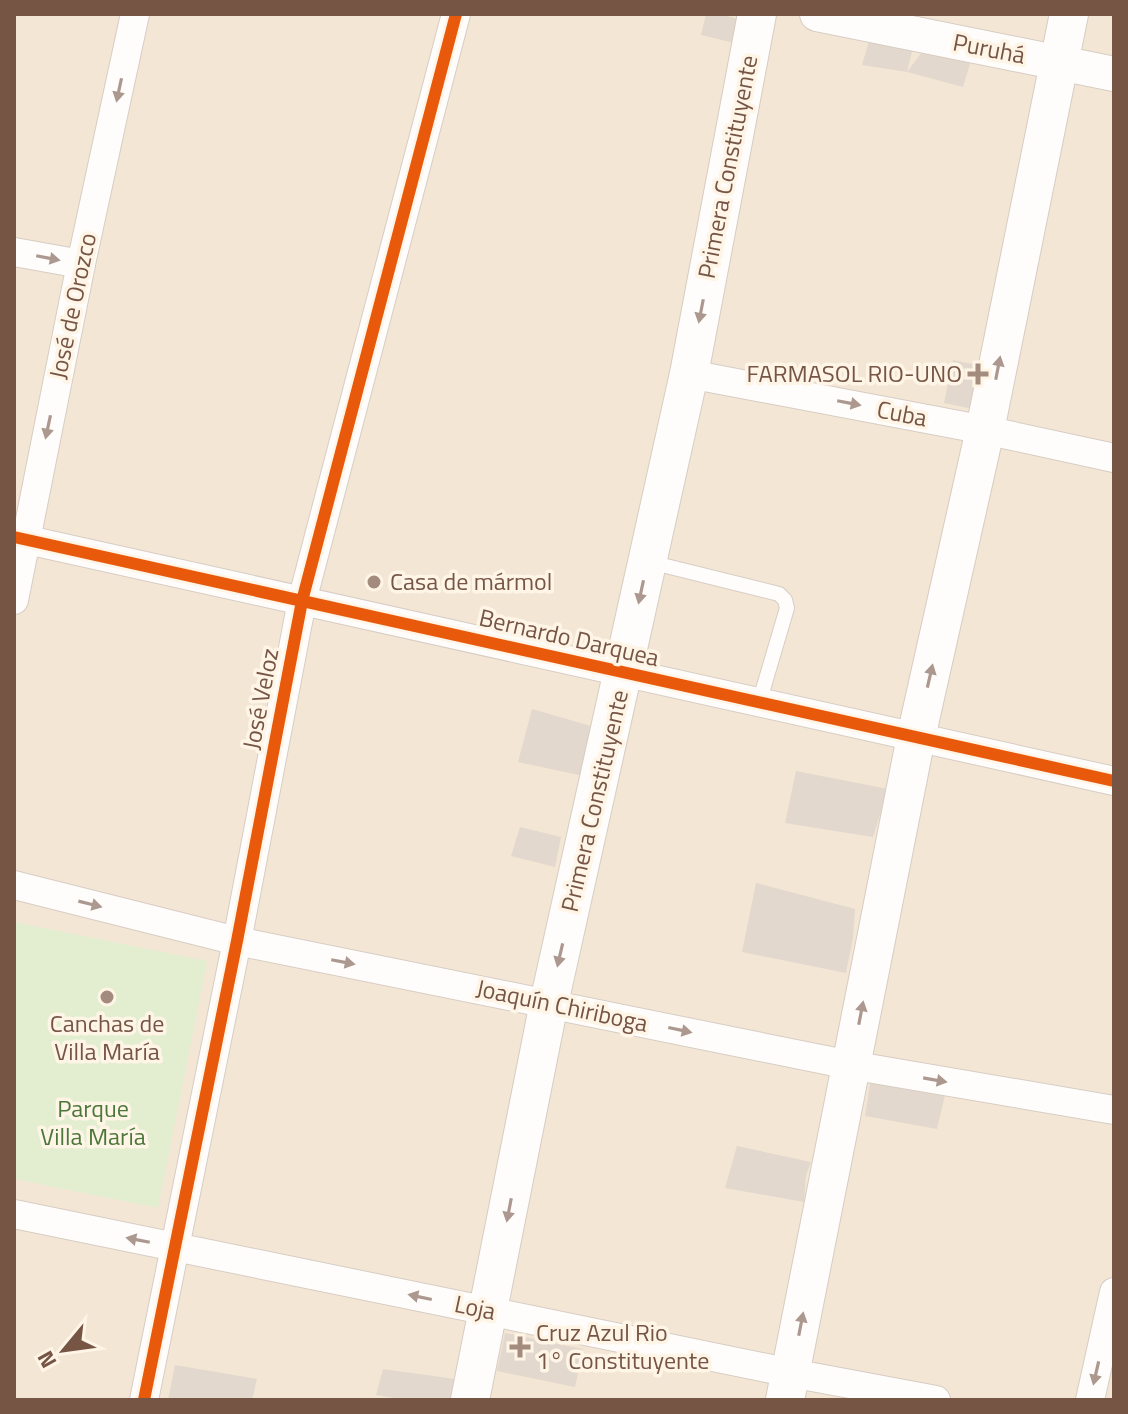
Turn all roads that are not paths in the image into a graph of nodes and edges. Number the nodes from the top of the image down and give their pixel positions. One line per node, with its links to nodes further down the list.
1 (135, 14): 9 (street, José de Orozco, one-way to 9)
2 (456, 14): 16 (street, José Veloz)
3 (757, 14): 10 (main road, Primera Constituyente, one-way to 10)
4 (817, 14): 6 (street, Puruhá)
5 (1069, 14): 6 (main road)
6 (1060, 63): 7 (street, Puruhá); 11 (main road, one-way to 6)
7 (1114, 74)
8 (14, 252): 9 (street, one-way to 9)
9 (81, 264): 13 (street, José de Orozco, one-way to 13)
10 (689, 374): 11 (street, Cuba, one-way to 11); 17 (main road, Primera Constituyente, one-way to 17)
11 (985, 430): 12 (street, Cuba); 19 (main road, one-way to 11)
12 (1114, 458)
13 (20, 537): 15 (street, José de Orozco); 16 (street, Bernardo Darquea)
14 (666, 566): 18 (lane)
15 (14, 600)
16 (302, 601): 17 (street, Bernardo Darquea); 22 (street, José Veloz)
17 (623, 673): 18 (street, Bernardo Darquea); 23 (main road, Primera Constituyente, one-way to 23)
18 (759, 703): 19 (street, Bernardo Darquea)
19 (916, 737): 20 (street, Bernardo Darquea); 24 (main road, one-way to 19)
20 (1114, 781)
21 (14, 885): 22 (street, Joaquín Chiriboga, one-way to 22)
22 (237, 941): 23 (street, Joaquín Chiriboga, one-way to 23); 27 (street, José Veloz)
23 (549, 1003): 24 (street, Joaquín Chiriboga, one-way to 24); 29 (main road, Primera Constituyente, one-way to 29)
24 (850, 1065): 25 (street, Joaquín Chiriboga, one-way to 25); 30 (main road, one-way to 24)
25 (1114, 1110)
26 (14, 1214): 27 (street, Loja, one-way to 26)
27 (175, 1247): 29 (street, Loja, one-way to 27); 31 (street, José Veloz)
28 (1114, 1292): 34 (street, one-way to 34)
29 (489, 1311): 30 (street, Loja); 32 (main road, Primera Constituyente)
30 (788, 1386): 33 (street, Loja)
31 (144, 1400)
32 (470, 1400)
33 (936, 1400)
34 (1090, 1400)

